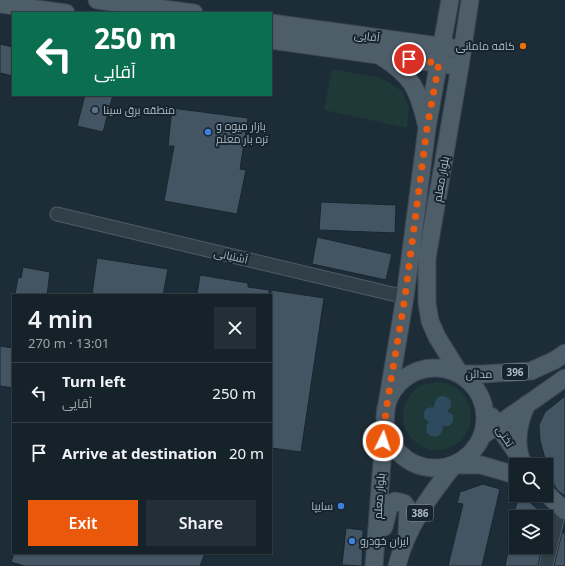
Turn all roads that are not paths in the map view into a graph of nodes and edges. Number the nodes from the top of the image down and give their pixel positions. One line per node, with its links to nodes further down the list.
1 (97, 0): 6 (main road)
2 (450, 0): 7 (main road, بلوار معلم)
3 (470, 0): 12 (main road, بلوار معلم)
4 (0, 4): 5 (main road)
5 (59, 12)
6 (187, 12)
7 (446, 22): 10 (main road); 11 (main road, بلوار معلم)
8 (272, 23): 10 (main road, آقایی)
9 (272, 40): 13 (main road, آقایی)
10 (416, 43): 11 (main road, آقایی)
11 (442, 46): 12 (main road, آقایی); 14 (main road, بلوار معلم)
12 (463, 49): 15 (main road, بلوار معلم)
13 (378, 54): 14 (main road, آقایی); 16 (main road)
14 (439, 63): 15 (main road, آقایی); 16 (main road, بلوار معلم)
15 (460, 66): 20 (main road, بلوار معلم)
16 (427, 128): 18 (main road, بلوار معلم)
17 (57, 214): 18 (street, آشتیانی)
18 (405, 297): 24 (main road, بلوار معلم)
19 (565, 353): 20 (main road, مدائن / 396)
20 (460, 374): 23 (main road); 24 (main road)
21 (565, 378): 22 (main road)
22 (527, 404): 25 (main road); 28 (main road)
23 (484, 407): 25 (main road, تختی); 26 (main road)
24 (386, 410): 29 (main road); 34 (main road, بلوار معلم)
25 (497, 425): 26 (main road); 27 (main road, تختی)
26 (482, 436): 29 (main road)
27 (516, 458)
28 (520, 458)
29 (454, 465): 30 (main road); 33 (main road, 386)
30 (509, 466)
31 (553, 500): 32 (main road)
32 (563, 509): 36 (street)
33 (406, 538): 34 (main road); 35 (main road, 386)
34 (374, 565)
35 (397, 566)
36 (546, 566)

